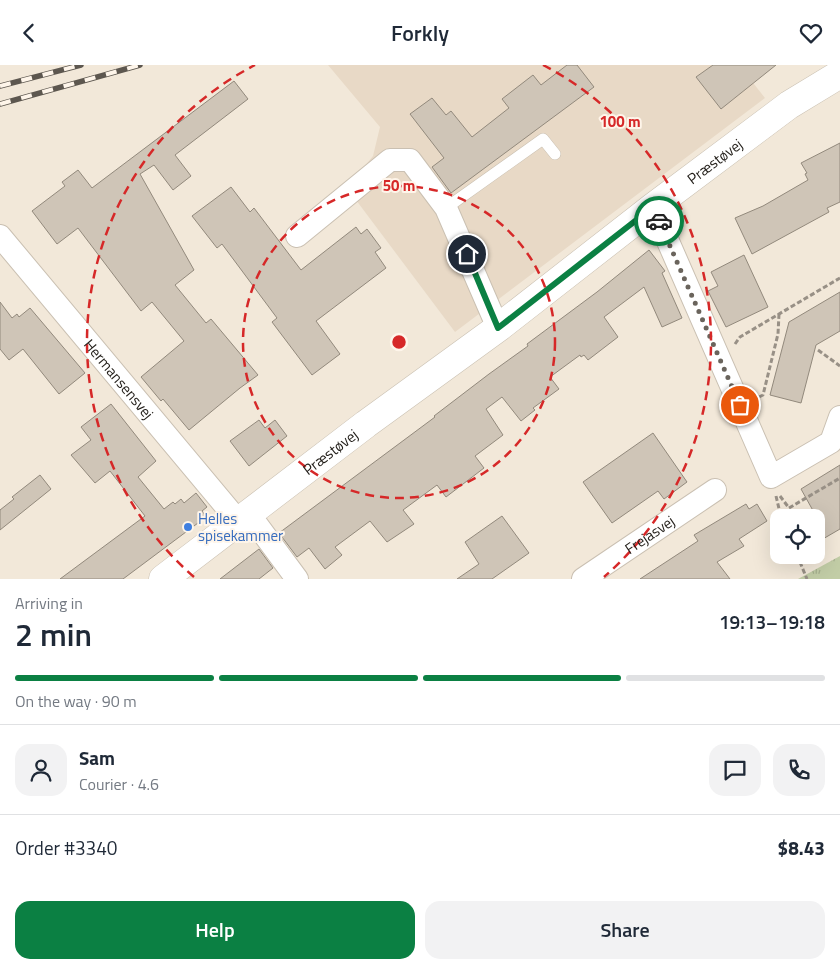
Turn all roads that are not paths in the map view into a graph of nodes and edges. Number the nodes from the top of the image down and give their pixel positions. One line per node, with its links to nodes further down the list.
1 (840, 73): 4 (street, Præstøvej)
2 (555, 154): 3 (lane)
3 (446, 207): 6 (street); 7 (street)
4 (653, 207): 7 (street, Præstøvej); 8 (street)
5 (0, 236): 10 (street, Hermansensvej)
6 (297, 236)
7 (498, 328): 10 (street, Præstøvej)
8 (840, 417)
9 (715, 489): 13 (street, Frejasvej)
10 (244, 518): 11 (street, Præstøvej); 12 (street)
11 (163, 579)
12 (298, 579)
13 (583, 579)

